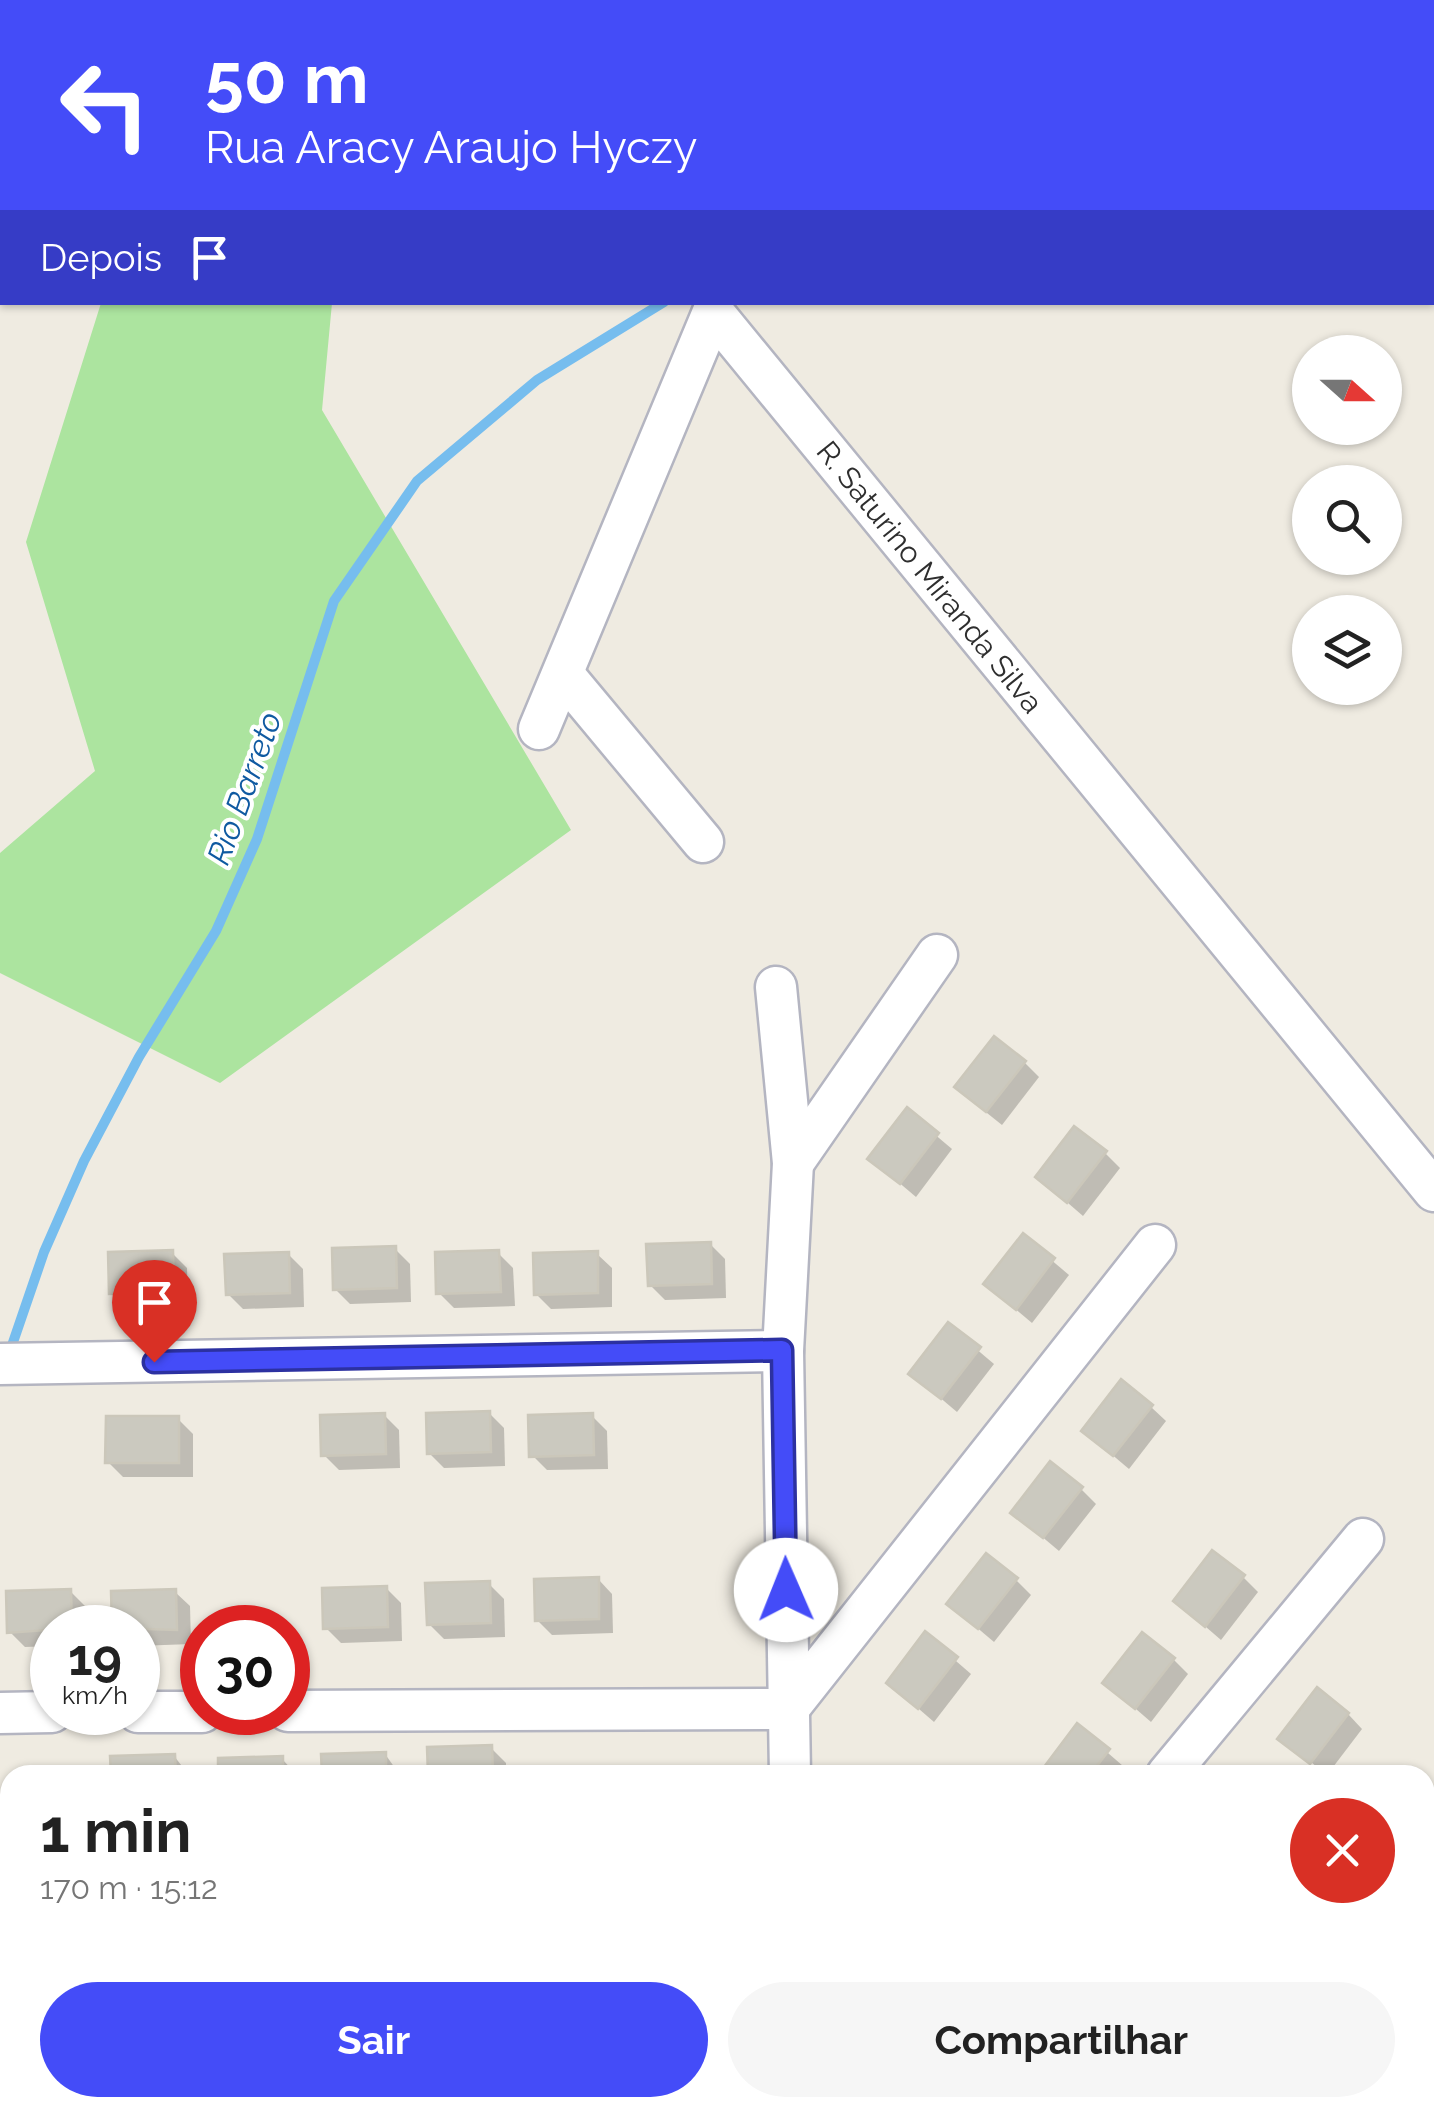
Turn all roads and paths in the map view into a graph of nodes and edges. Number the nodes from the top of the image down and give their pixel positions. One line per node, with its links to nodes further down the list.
1 (562, 674): 2 (street, R. Saturino Miranda Silva); 3 (street); 7 (street, R. Saturino Miranda Silva)
2 (539, 729)
3 (703, 842)
4 (937, 956): 6 (street)
5 (776, 987): 6 (street)
6 (793, 1163): 9 (street)
7 (1434, 1191)
8 (1155, 1245): 12 (street)
9 (782, 1350): 10 (street); 12 (street)
10 (18, 1364)
11 (1363, 1539): 17 (street)
12 (788, 1709): 13 (street); 16 (street)
13 (310, 1711)
14 (30, 1712): 15 (street)
15 (0, 1713)
16 (790, 1765)
17 (1175, 1765)

